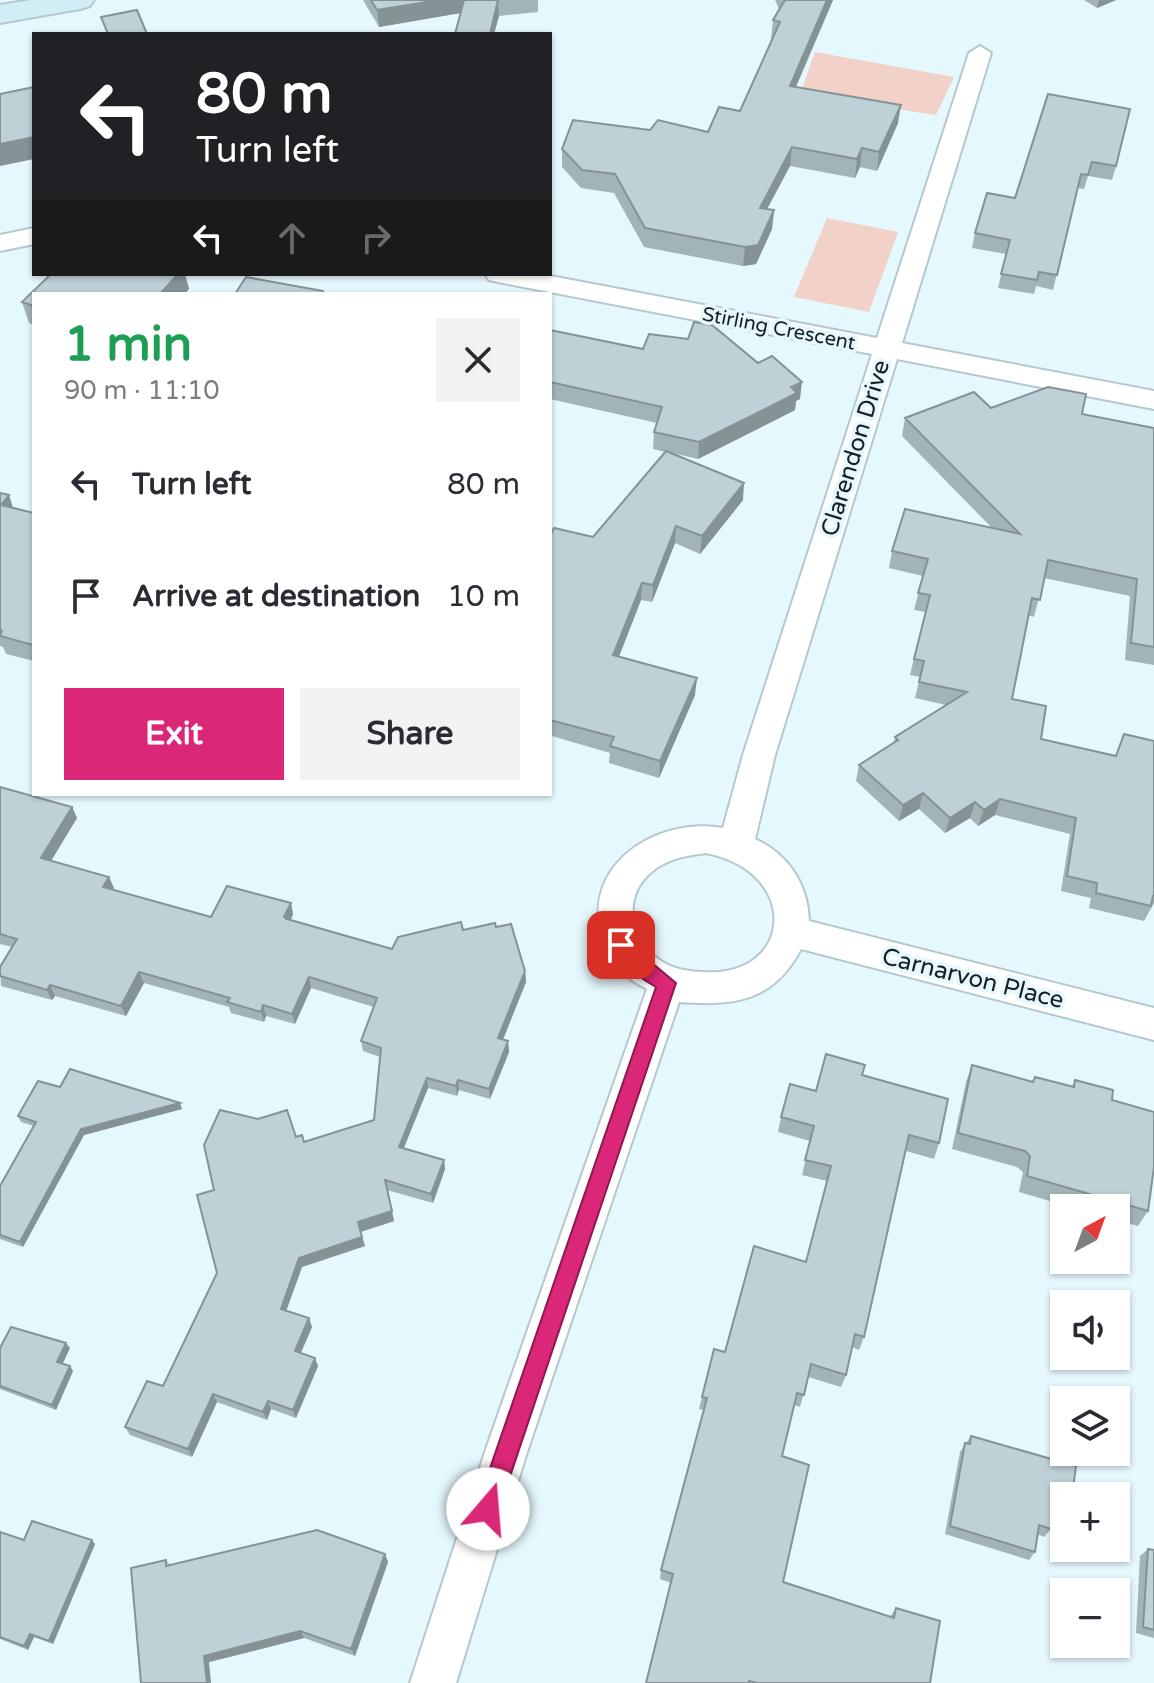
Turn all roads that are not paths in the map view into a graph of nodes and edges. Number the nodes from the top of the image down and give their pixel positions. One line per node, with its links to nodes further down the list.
1 (80, 0): 2 (main road)
2 (0, 14)
3 (980, 53): 7 (street, Clarendon Drive)
4 (32, 236): 5 (street)
5 (0, 243)
6 (508, 276): 7 (street, Stirling Crescent)
7 (886, 349): 8 (street, Stirling Crescent); 9 (street, Clarendon Drive)
8 (1154, 400)
9 (736, 845): 10 (street); 11 (street)
10 (793, 932): 11 (street); 12 (street, Carnarvon Place)
11 (667, 983): 13 (street)
12 (1154, 1024)
13 (433, 1683)

